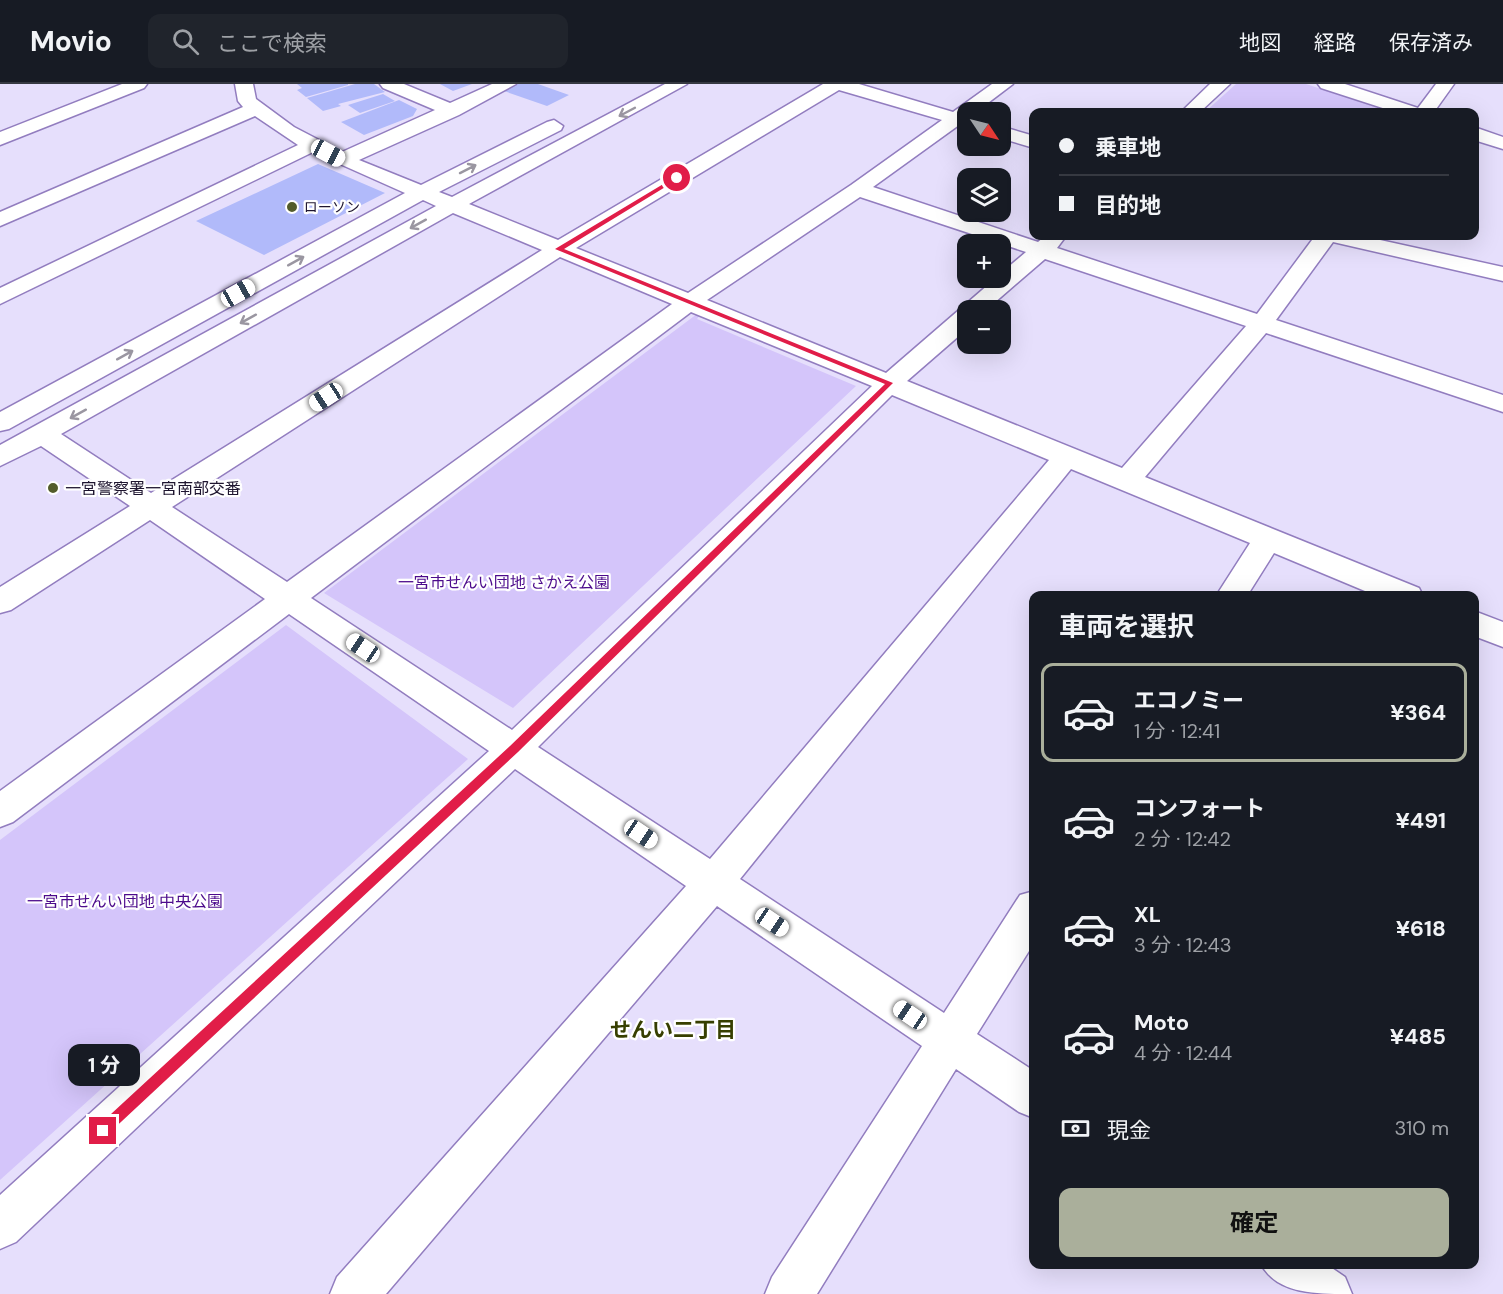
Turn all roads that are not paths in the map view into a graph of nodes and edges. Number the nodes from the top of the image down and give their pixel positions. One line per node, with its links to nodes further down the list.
1 (138, 84): 23 (street)
2 (244, 84): 15 (street)
3 (389, 84): 14 (street)
4 (420, 84): 14 (street)
5 (507, 84): 14 (street)
6 (635, 84): 29 (street, one-way to 6)
7 (678, 84): 30 (street, one-way to 30)
8 (838, 84): 19 (street); 36 (street)
9 (1004, 84): 13 (street)
10 (1221, 84): 16 (street)
11 (1327, 84): 17 (street)
12 (1445, 84): 18 (street)
13 (983, 102)
14 (459, 107): 27 (street)
15 (257, 108): 26 (street); 31 (street)
16 (1194, 108)
17 (1400, 108)
18 (1428, 108)
19 (957, 119)
20 (957, 123): 28 (street)
21 (1011, 135): 24 (street)
22 (1479, 136): 25 (street)
23 (0, 139)
24 (1029, 141)
25 (1503, 143)
26 (314, 145): 27 (street); 38 (street)
27 (342, 160): 29 (street)
28 (858, 189): 32 (street); 40 (street)
29 (421, 194): 30 (street); 45 (street, one-way to 29)
30 (451, 206): 36 (street); 45 (street, one-way to 45)
31 (0, 220)
32 (1029, 237)
33 (1323, 240): 41 (street)
34 (1353, 240): 37 (street)
35 (1050, 243): 39 (street); 41 (street)
36 (558, 249): 40 (street); 49 (street)
37 (1503, 274)
38 (0, 297)
39 (984, 300)
40 (689, 302): 43 (street); 53 (street)
41 (1262, 322): 44 (street); 48 (street)
42 (957, 325): 43 (street)
43 (890, 383): 46 (street); 57 (street)
44 (1503, 404)
45 (14, 419): 47 (street); 49 (street)
46 (1068, 455): 48 (street); 59 (street)
47 (0, 457)
48 (1127, 480): 50 (street)
49 (152, 508): 53 (street); 54 (street)
50 (1268, 538): 51 (street); 52 (street)
51 (1234, 591)
52 (1396, 591)
53 (287, 598): 57 (street); 58 (street)
54 (0, 602)
55 (1479, 625): 56 (street)
56 (1503, 635)
57 (514, 749): 59 (street); 63 (street)
58 (0, 811)
59 (713, 883): 61 (street); 65 (street)
60 (1029, 916): 61 (street)
61 (950, 1041): 62 (street); 66 (street)
62 (1029, 1094)
63 (0, 1226)
64 (1291, 1269): 67 (street)
65 (354, 1294)
66 (789, 1294)
67 (1328, 1294)

